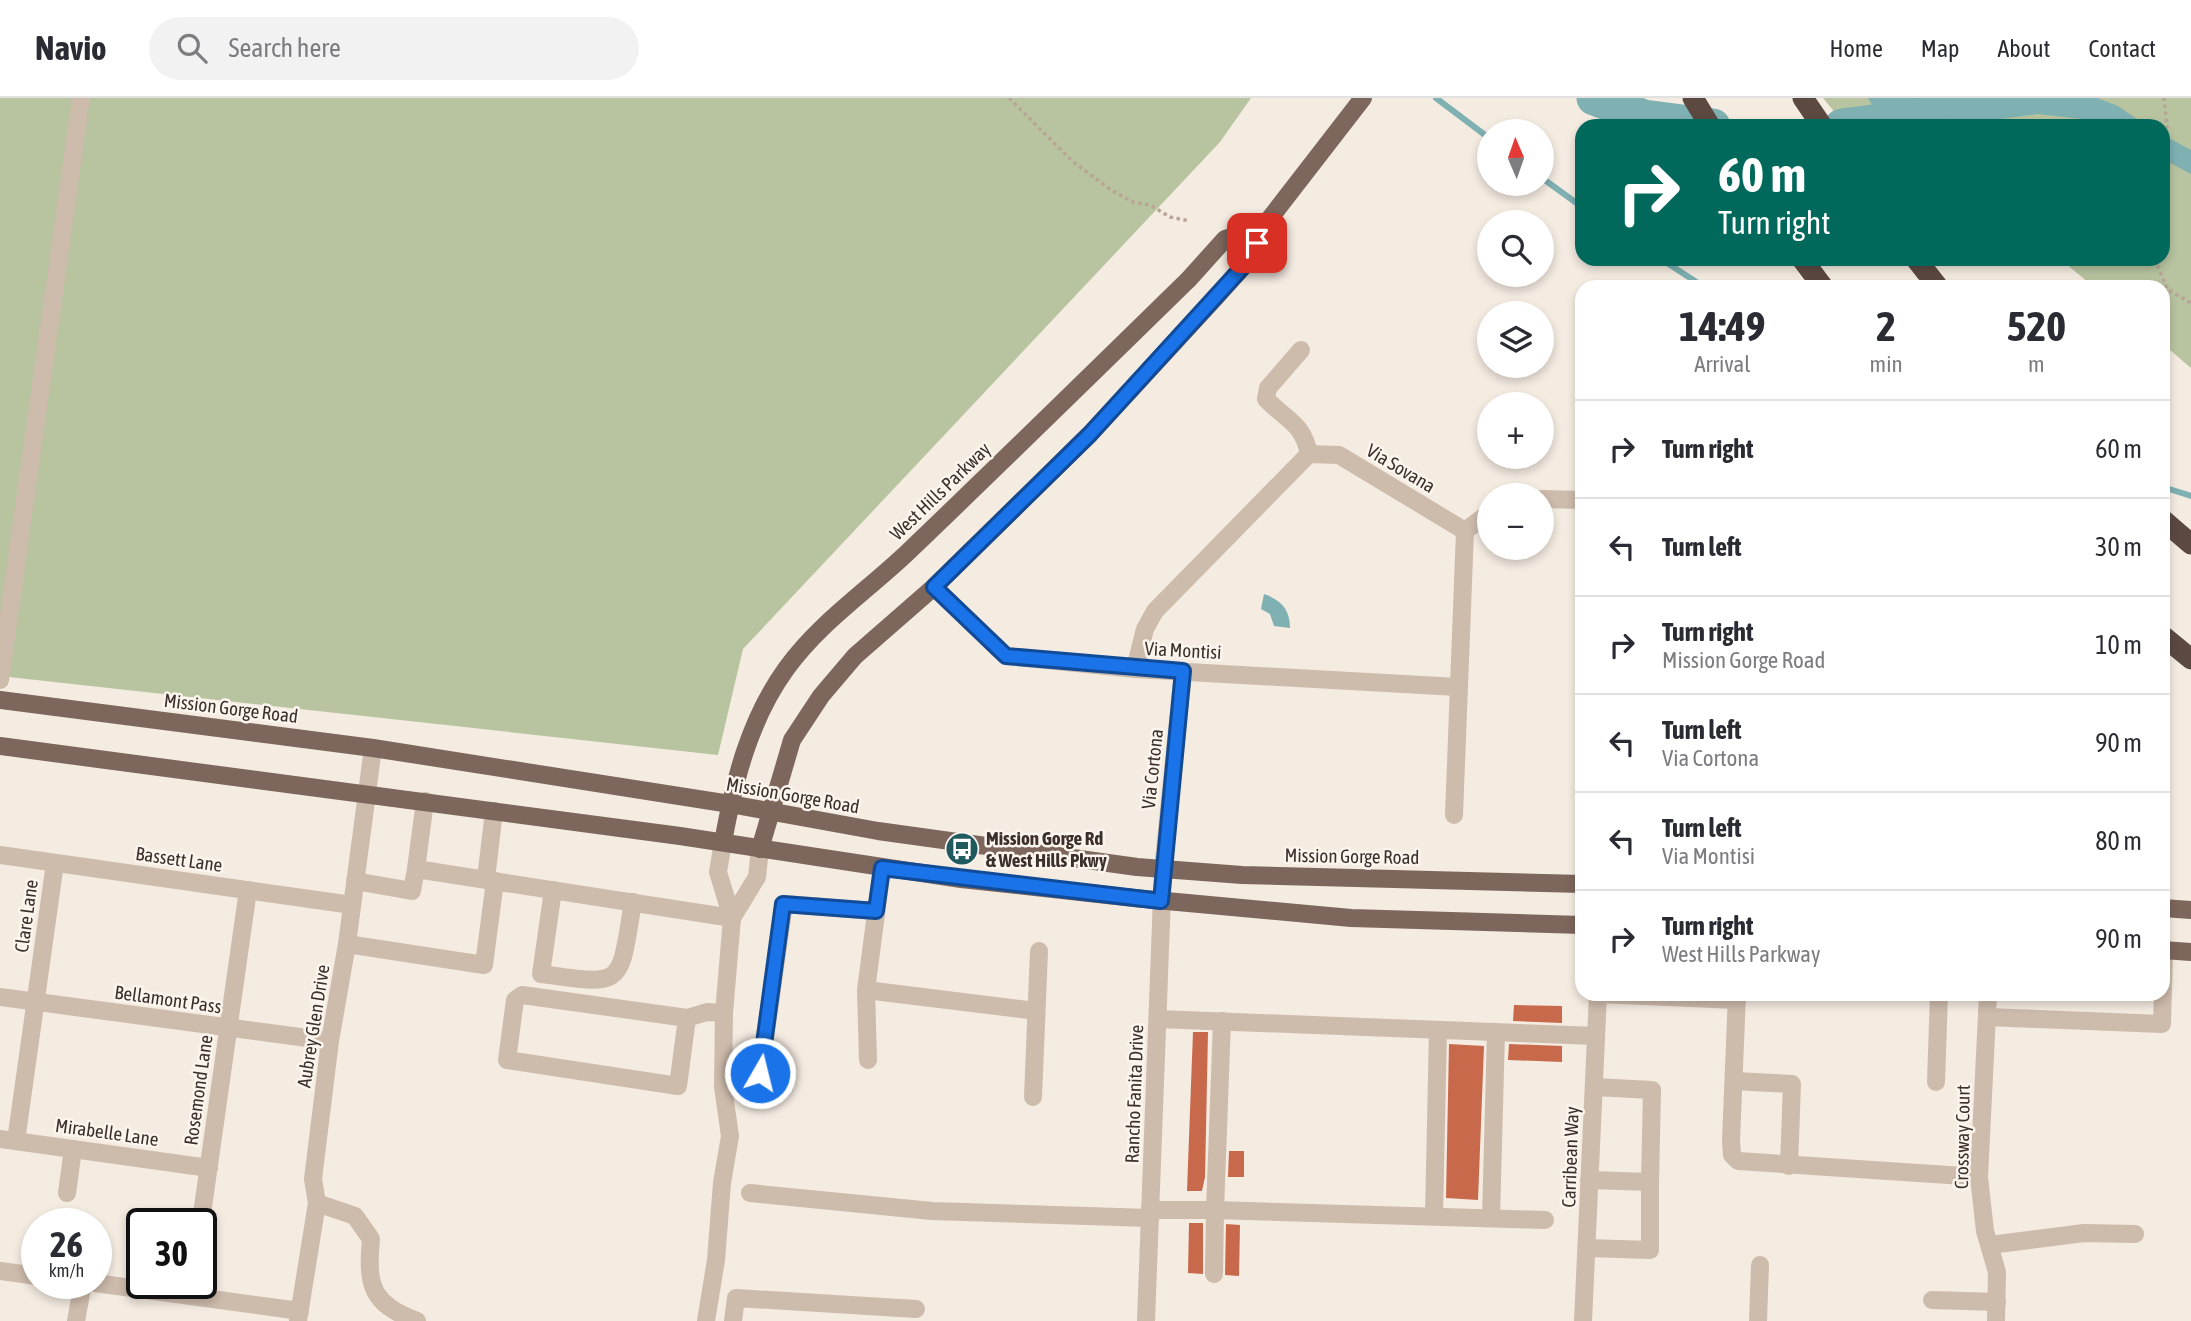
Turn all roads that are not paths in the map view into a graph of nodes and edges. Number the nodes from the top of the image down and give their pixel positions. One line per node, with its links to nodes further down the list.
1 (80, 98): 23 (street)
2 (1363, 98): 7 (main road)
3 (1693, 98): 5 (highway)
4 (1803, 98): 6 (highway)
5 (1706, 119)
6 (1817, 119)
7 (1264, 226): 18 (main road); 30 (main road, West Hills Parkway)
8 (1922, 266): 9 (highway)
9 (1932, 280)
10 (1301, 350): 11 (street)
11 (1308, 454): 16 (street, Via Sovana); 21 (street)
12 (1554, 499): 13 (street)
13 (1575, 500)
14 (1477, 522): 16 (street)
15 (2170, 526): 17 (highway)
16 (1465, 531): 24 (street)
17 (2191, 544)
18 (934, 587): 21 (street, Via Montisi); 32 (main road)
19 (2170, 642): 20 (highway)
20 (2191, 659)
21 (1135, 668): 22 (street, Via Montisi)
22 (1183, 671): 24 (street, Via Montisi); 40 (street, Via Cortona)
23 (0, 680)
24 (1457, 687): 33 (street)
25 (0, 700): 27 (main road, Mission Gorge Road)
26 (0, 746): 28 (main road)
27 (373, 748): 28 (street, Aubrey Glen Drive); 30 (main road, Mission Gorge Road)
28 (366, 794): 29 (main road); 42 (street, Aubrey Glen Drive)
29 (425, 801): 31 (main road); 39 (street)
30 (730, 804): 32 (main road, Mission Gorge Road); 34 (main road, West Hills Parkway)
31 (494, 811): 34 (main road); 41 (street)
32 (769, 811): 35 (main road); 40 (main road, Mission Gorge Road)
33 (1454, 815)
34 (723, 842): 35 (main road); 52 (street)
35 (760, 849): 38 (main road); 52 (street)
36 (0, 855): 37 (street, Bassett Lane)
37 (55, 863): 44 (street, Bassett Lane); 65 (street, Clare Lane)
38 (882, 868): 46 (main road); 51 (street)
39 (416, 869): 41 (street); 42 (street)
40 (1163, 870): 43 (main road, Mission Gorge Road); 46 (street, Rancho Fanita Drive)
41 (490, 880): 45 (street); 54 (street)
42 (355, 881): 48 (street, Aubrey Glen Drive)
43 (1575, 884)
44 (248, 890): 48 (street, Bassett Lane); 72 (street, Rosemond Lane)
45 (553, 890): 47 (street); 47 (street)
46 (1161, 901): 53 (main road); 70 (street, Rancho Fanita Drive)
47 (633, 902): 52 (street)
48 (352, 905): 54 (street, Aubrey Glen Drive)
49 (2170, 908): 50 (main road)
50 (2191, 910)
51 (876, 911): 58 (street); 78 (street)
52 (732, 918): 67 (street)
53 (1575, 925)
54 (347, 944): 76 (street, Aubrey Glen Drive)
55 (2170, 950): 57 (main road)
56 (1039, 951): 66 (street)
57 (2191, 952)
58 (866, 990): 66 (street); 77 (street)
59 (0, 997): 65 (street, Bellamont Pass)
60 (1598, 1001): 75 (street, Carribean Way)
61 (1737, 1001): 79 (street)
62 (1939, 1001): 80 (street)
63 (1988, 1001): 68 (street, Crossway Court)
64 (2163, 1001): 68 (street)
65 (35, 1002): 72 (street, Bellamont Pass); 83 (street, Clare Lane)
66 (1036, 1011): 82 (street)
67 (724, 1013): 69 (street); 114 (street)
68 (1987, 1017): 87 (street, Crossway Court)
69 (687, 1018): 69 (street)
70 (1158, 1019): 71 (street); 95 (street, Rancho Fanita Drive)
71 (1222, 1021): 73 (street); 94 (street)
72 (228, 1028): 76 (street, Bellamont Pass); 86 (street, Rosemond Lane)
73 (1438, 1030): 74 (street); 96 (street)
74 (1496, 1032): 75 (street); 97 (street)
75 (1596, 1036): 81 (street, Carribean Way)
76 (330, 1041): 92 (street, Aubrey Glen Drive)
77 (868, 1060)
78 (760, 1073)
79 (1734, 1080): 85 (street); 85 (street)
80 (1936, 1082)
81 (1594, 1087): 88 (street, Carribean Way); 89 (street)
82 (1033, 1097)
83 (8, 1140): 84 (street, Mirabelle Lane)
84 (73, 1149): 86 (street, Mirabelle Lane); 90 (street)
85 (1789, 1166): 87 (street)
86 (209, 1168): 93 (street, Rosemond Lane)
87 (1979, 1177): 100 (street, Crossway Court)
88 (1590, 1180): 89 (street); 101 (street, Carribean Way)
89 (1650, 1182): 101 (street)
90 (67, 1193)
91 (750, 1193): 95 (street)
92 (317, 1203): 111 (street, Aubrey Glen Drive); 113 (street)
93 (203, 1208)
94 (1215, 1210): 95 (street); 96 (street); 105 (street)
95 (1150, 1214): 116 (street, Rancho Fanita Drive)
96 (1434, 1216): 97 (street)
97 (1491, 1218): 98 (street)
98 (1545, 1220)
99 (2136, 1234): 100 (street)
100 (1990, 1245): 109 (street, Crossway Court)
101 (1587, 1248): 117 (street, Carribean Way)
102 (1760, 1265): 118 (street)
103 (0, 1271): 104 (street)
104 (21, 1274)
105 (1214, 1274)
106 (112, 1286): 111 (street)
107 (80, 1299): 112 (street)
108 (1932, 1300): 109 (street)
109 (1997, 1302): 119 (street, Crossway Court)
110 (916, 1309): 115 (street)
111 (299, 1316)
112 (76, 1321)
113 (417, 1321)
114 (706, 1321)
115 (733, 1321)
116 (1146, 1321)
117 (1583, 1321)
118 (1758, 1321)
119 (1996, 1321)

